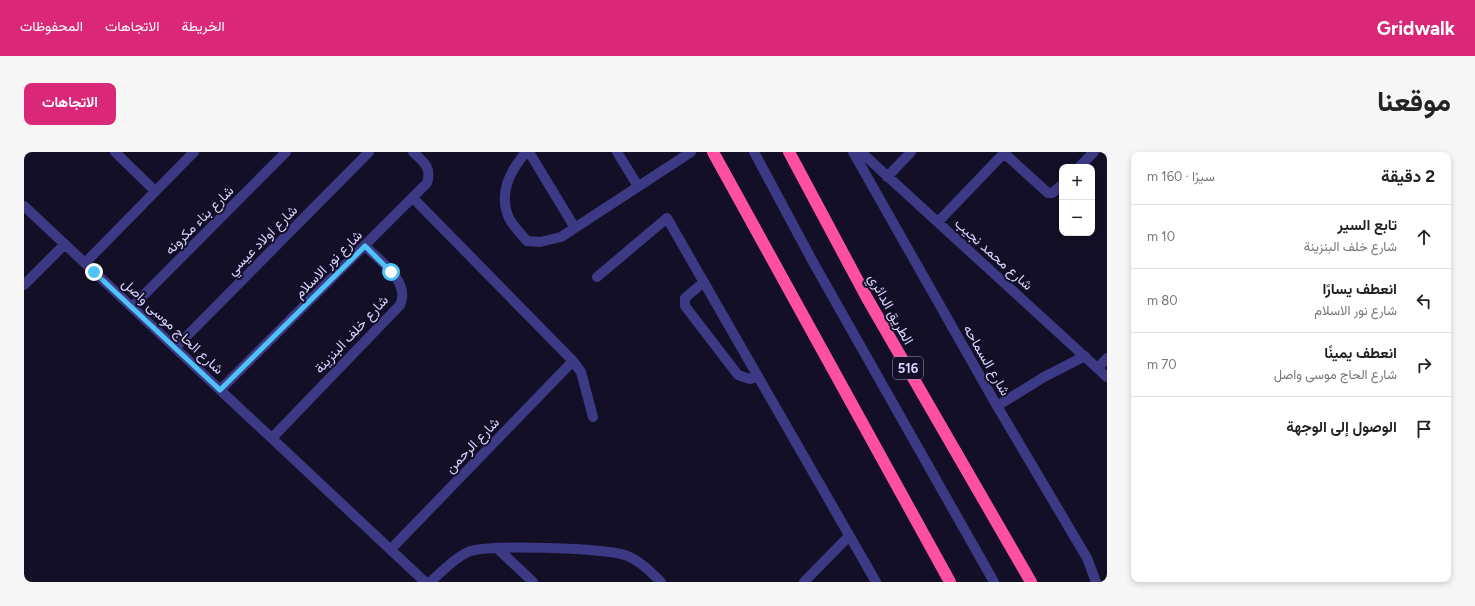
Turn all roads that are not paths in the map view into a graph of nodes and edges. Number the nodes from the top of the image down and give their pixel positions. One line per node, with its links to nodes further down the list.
1 (115, 152): 22 (street)
2 (194, 152): 22 (street)
3 (286, 152): 33 (street, شارع بناء مكرونه)
4 (369, 152): 34 (street, شارع اولاد عيسي)
5 (413, 152): 23 (street, شارع نور الاسلام)
6 (526, 152): 26 (street)
7 (529, 152): 26 (street)
8 (617, 152): 20 (street)
9 (691, 152): 20 (street)
10 (712, 152): 54 (highway)
11 (754, 152): 55 (street)
12 (788, 152): 56 (highway, الطريق الدائري / 516)
13 (853, 152): 42 (street, شارع السماحه)
14 (911, 152): 19 (street)
15 (1094, 152): 18 (street)
16 (863, 153): 19 (street, شارع محمد نجيب)
17 (1005, 153): 21 (street); 25 (street)
18 (1082, 164)
19 (887, 177): 25 (street, شارع محمد نجيب)
20 (638, 186): 26 (street)
21 (1059, 187)
22 (155, 191): 29 (street)
23 (413, 198): 28 (street, شارع نور الاسلام); 37 (street)
24 (24, 206): 27 (street, شارع الحاج موسى واصل)
25 (938, 222): 35 (street, شارع محمد نجيب)
26 (575, 228)
27 (64, 244): 29 (street, شارع الحاج موسى واصل); 32 (street)
28 (365, 246): 41 (street, شارع نور الاسلام); 44 (street, شارع خلف البنزينة)
29 (85, 263): 33 (street, شارع الحاج موسى واصل)
30 (597, 277): 31 (street)
31 (704, 282): 39 (street); 39 (street)
32 (24, 285)
33 (132, 307): 34 (street, شارع الحاج موسى واصل)
34 (175, 348): 41 (street, شارع الحاج موسى واصل)
35 (1085, 356): 38 (street, شارع محمد نجيب); 42 (street)
36 (1107, 358): 38 (street)
37 (572, 361): 43 (street); 47 (street, شارع الرحمن)
38 (1098, 368): 40 (street, شارع محمد نجيب)
39 (758, 376): 45 (street)
40 (1107, 377)
41 (220, 390): 44 (street, شارع الحاج موسى واصل)
42 (997, 406): 57 (street, شارع السماحه)
43 (593, 417)
44 (272, 437): 47 (street, شارع الحاج موسى واصل)
45 (849, 536): 52 (street); 53 (street)
46 (498, 548): 49 (street); 50 (street); 51 (street)
47 (391, 550): 48 (street, شارع الحاج موسى واصل)
48 (425, 582)
49 (430, 582)
50 (533, 582)
51 (661, 582)
52 (804, 582)
53 (876, 582)
54 (950, 582)
55 (994, 582)
56 (1031, 582)
57 (1096, 582)

